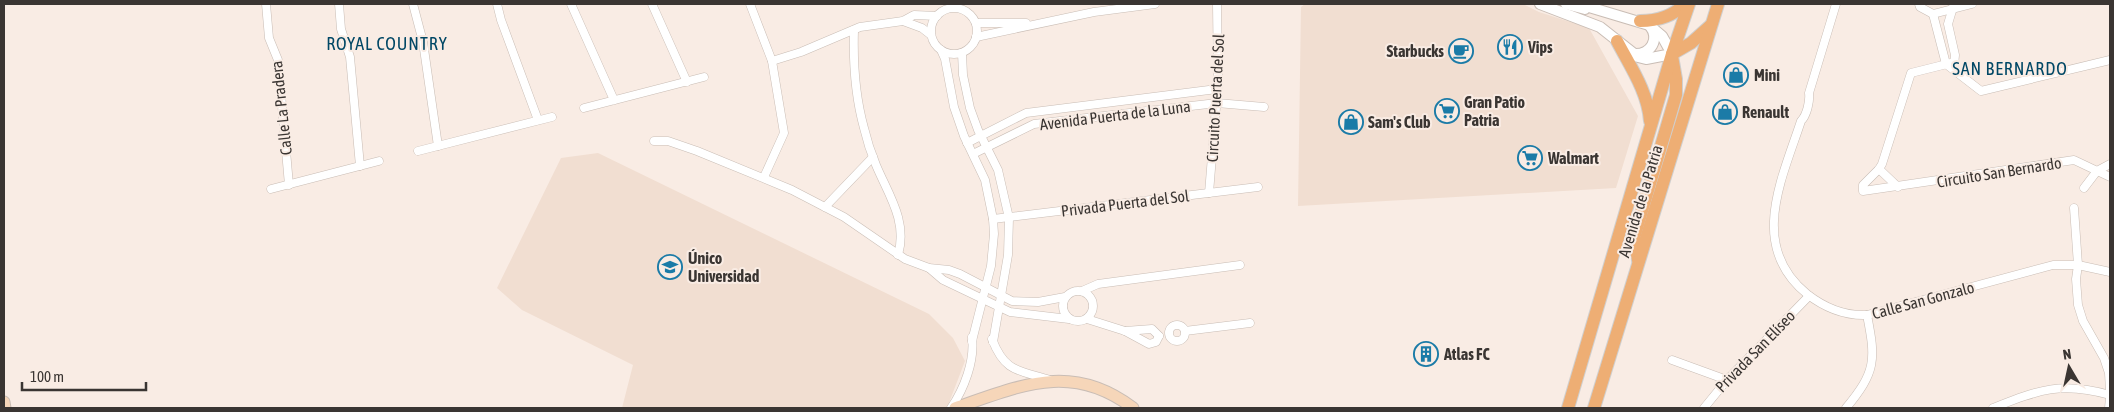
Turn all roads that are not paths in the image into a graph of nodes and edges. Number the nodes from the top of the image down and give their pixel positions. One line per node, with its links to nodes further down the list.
1 (266, 4): 70 (street, Calle La Pradera)
2 (339, 4): 65 (street)
3 (413, 4): 58 (street)
4 (497, 4): 53 (street)
5 (572, 4): 46 (street)
6 (652, 4): 44 (street)
7 (750, 4): 39 (street)
8 (1155, 4): 20 (street)
9 (1217, 4): 45 (street, Circuito Puerta del Sol)
10 (1541, 4): 33 (street)
11 (1566, 4): 22 (street)
12 (1579, 4): 22 (street)
13 (1684, 4): 28 (main road)
14 (1689, 4): 37 (main road, Avenida de la Patria)
15 (1718, 4): 29 (main road, Avenida de la Patria)
16 (1836, 4): 89 (street, Calle San Gonzalo)
17 (1919, 4): 23 (street)
18 (1972, 4): 21 (street)
19 (954, 6): 24 (street); 27 (street)
20 (1124, 6): 26 (street)
21 (1954, 6): 23 (street); 40 (street)
22 (1594, 10): 28 (street)
23 (1933, 14): 41 (street)
24 (937, 16): 25 (street); 31 (street)
25 (903, 21): 30 (street); 31 (street)
26 (1038, 22): 27 (street); 32 (street)
27 (976, 23): 32 (street)
28 (1644, 23): 36 (street); 37 (street)
29 (1711, 24): 37 (main road); 81 (main road, Avenida de la Patria)
30 (854, 30): 39 (street); 62 (street)
31 (932, 35): 34 (street)
32 (976, 37): 35 (street)
33 (1617, 41): 36 (street); 54 (main road)
34 (941, 50): 35 (street); 57 (street)
35 (962, 53): 55 (street)
36 (1633, 54): 37 (street)
37 (1672, 54): 54 (main road, Avenida de la Patria); 81 (main road)
38 (2110, 60): 42 (street)
39 (772, 61): 68 (street)
40 (1955, 62): 41 (street, Circuito San Bernardo); 42 (street)
41 (1946, 64): 42 (street); 66 (street, Circuito San Bernardo)
42 (1953, 71)
43 (704, 77): 44 (street)
44 (687, 82): 46 (street)
45 (1217, 89): 47 (street, Avenida Puerta de la Luna); 48 (street, Circuito Puerta del Sol)
46 (614, 100): 50 (street)
47 (1105, 103): 51 (street); 55 (street, Avenida Puerta de la Luna)
48 (1216, 103): 49 (street, Avenida Puerta de la Luna); 51 (street, Avenida Puerta de la Luna); 75 (street, Circuito Puerta del Sol)
49 (1264, 106)
50 (584, 108)
51 (1107, 116): 59 (street, Avenida Puerta de la Luna)
52 (552, 117): 53 (street)
53 (538, 120): 58 (street)
54 (1650, 130): 108 (main road, Avenida de la Patria)
55 (981, 136): 57 (street, Avenida Puerta de la Luna); 59 (street)
56 (654, 141): 68 (street)
57 (967, 144): 61 (street)
58 (438, 146): 60 (street)
59 (986, 147): 61 (street, Avenida Puerta de la Luna); 78 (street)
60 (418, 151)
61 (973, 154): 79 (street)
62 (873, 157): 76 (street); 80 (street)
63 (379, 161): 65 (street)
64 (2110, 164): 67 (street)
65 (360, 166): 70 (street)
66 (1879, 169): 72 (street); 72 (street, Circuito San Bernardo)
67 (2097, 171): 69 (street, Circuito San Bernardo); 72 (street, Circuito San Bernardo); 73 (street)
68 (764, 177): 76 (street)
69 (2110, 177)
70 (289, 185): 74 (street)
71 (1258, 187): 75 (street, Privada Puerta del Sol)
72 (1898, 187)
73 (2084, 188)
74 (271, 189)
75 (1210, 193): 78 (street, Privada Puerta del Sol)
76 (825, 206): 80 (street)
77 (2074, 208): 83 (street)
78 (1009, 218): 79 (street, Privada Puerta del Sol); 88 (street)
79 (993, 219): 86 (street)
80 (898, 255): 84 (street)
81 (1638, 262): 109 (main road, Avenida de la Patria)
82 (1240, 265): 87 (street)
83 (2078, 265): 85 (street, Calle San Gonzalo); 93 (street, Calle San Gonzalo); 102 (street)
84 (929, 268): 86 (street); 91 (street)
85 (2110, 272)
86 (986, 287): 88 (street); 91 (street)
87 (1082, 291): 90 (street); 95 (street)
88 (1002, 296): 90 (street); 92 (street)
89 (1809, 296): 93 (street, Calle San Gonzalo); 100 (street, Privada San Elíseo)
90 (1066, 297): 94 (street)
91 (982, 298): 92 (street); 105 (street)
92 (1000, 307): 94 (street); 101 (street)
93 (1867, 315): 111 (street)
94 (1069, 319): 95 (street)
95 (1087, 319): 97 (street)
96 (1250, 323): 98 (street)
97 (1125, 331): 98 (street); 98 (street)
98 (1159, 336)
99 (1672, 360): 100 (street)
100 (1727, 380): 110 (street, Privada San Elíseo)
101 (1053, 381): 106 (main road); 107 (main road)
102 (2110, 394): 112 (street); 113 (street)
103 (4, 402): 104 (main road)
104 (5, 408)
105 (951, 408)
106 (955, 408)
107 (1133, 408)
108 (1568, 408)
109 (1594, 408)
110 (1704, 408)
111 (1846, 408)
112 (1993, 408)
113 (2109, 408)

